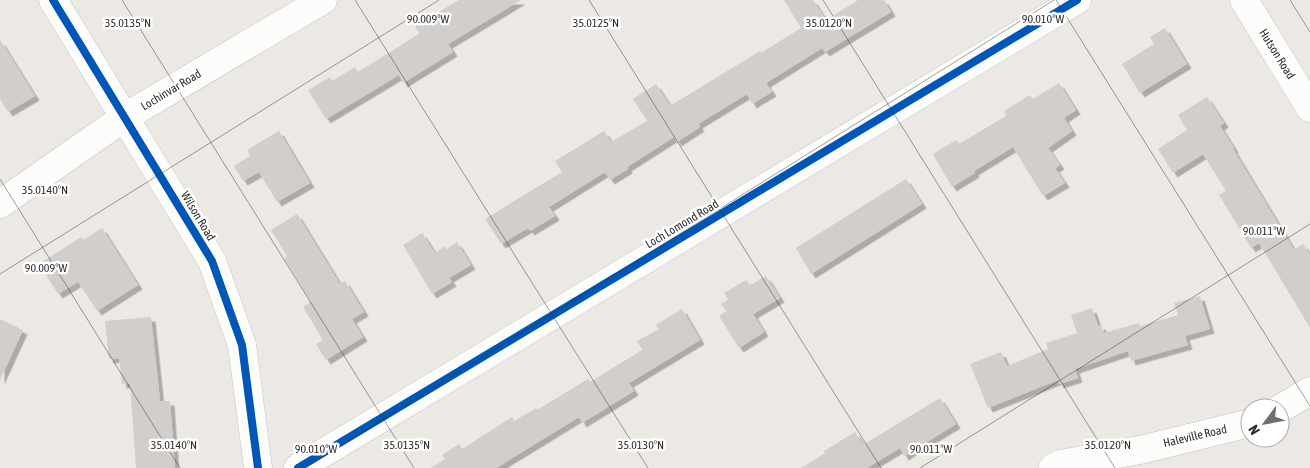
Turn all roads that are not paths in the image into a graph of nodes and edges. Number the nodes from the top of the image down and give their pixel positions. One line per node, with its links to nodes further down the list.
1 (53, 0): 6 (street, Wilson Road)
2 (322, 0): 6 (street, Lochinvar Road)
3 (1078, 0): 12 (street, Loch Lomond Road)
4 (1244, 0): 5 (street, Hutson Road)
5 (1310, 108)
6 (125, 117): 7 (street, Lochinvar Road); 11 (street, Wilson Road)
7 (0, 204)
8 (1310, 391): 9 (street)
9 (1290, 402)
10 (1240, 425): 13 (street, Haleville Road)
11 (258, 468)
12 (298, 468)
13 (1053, 468)

